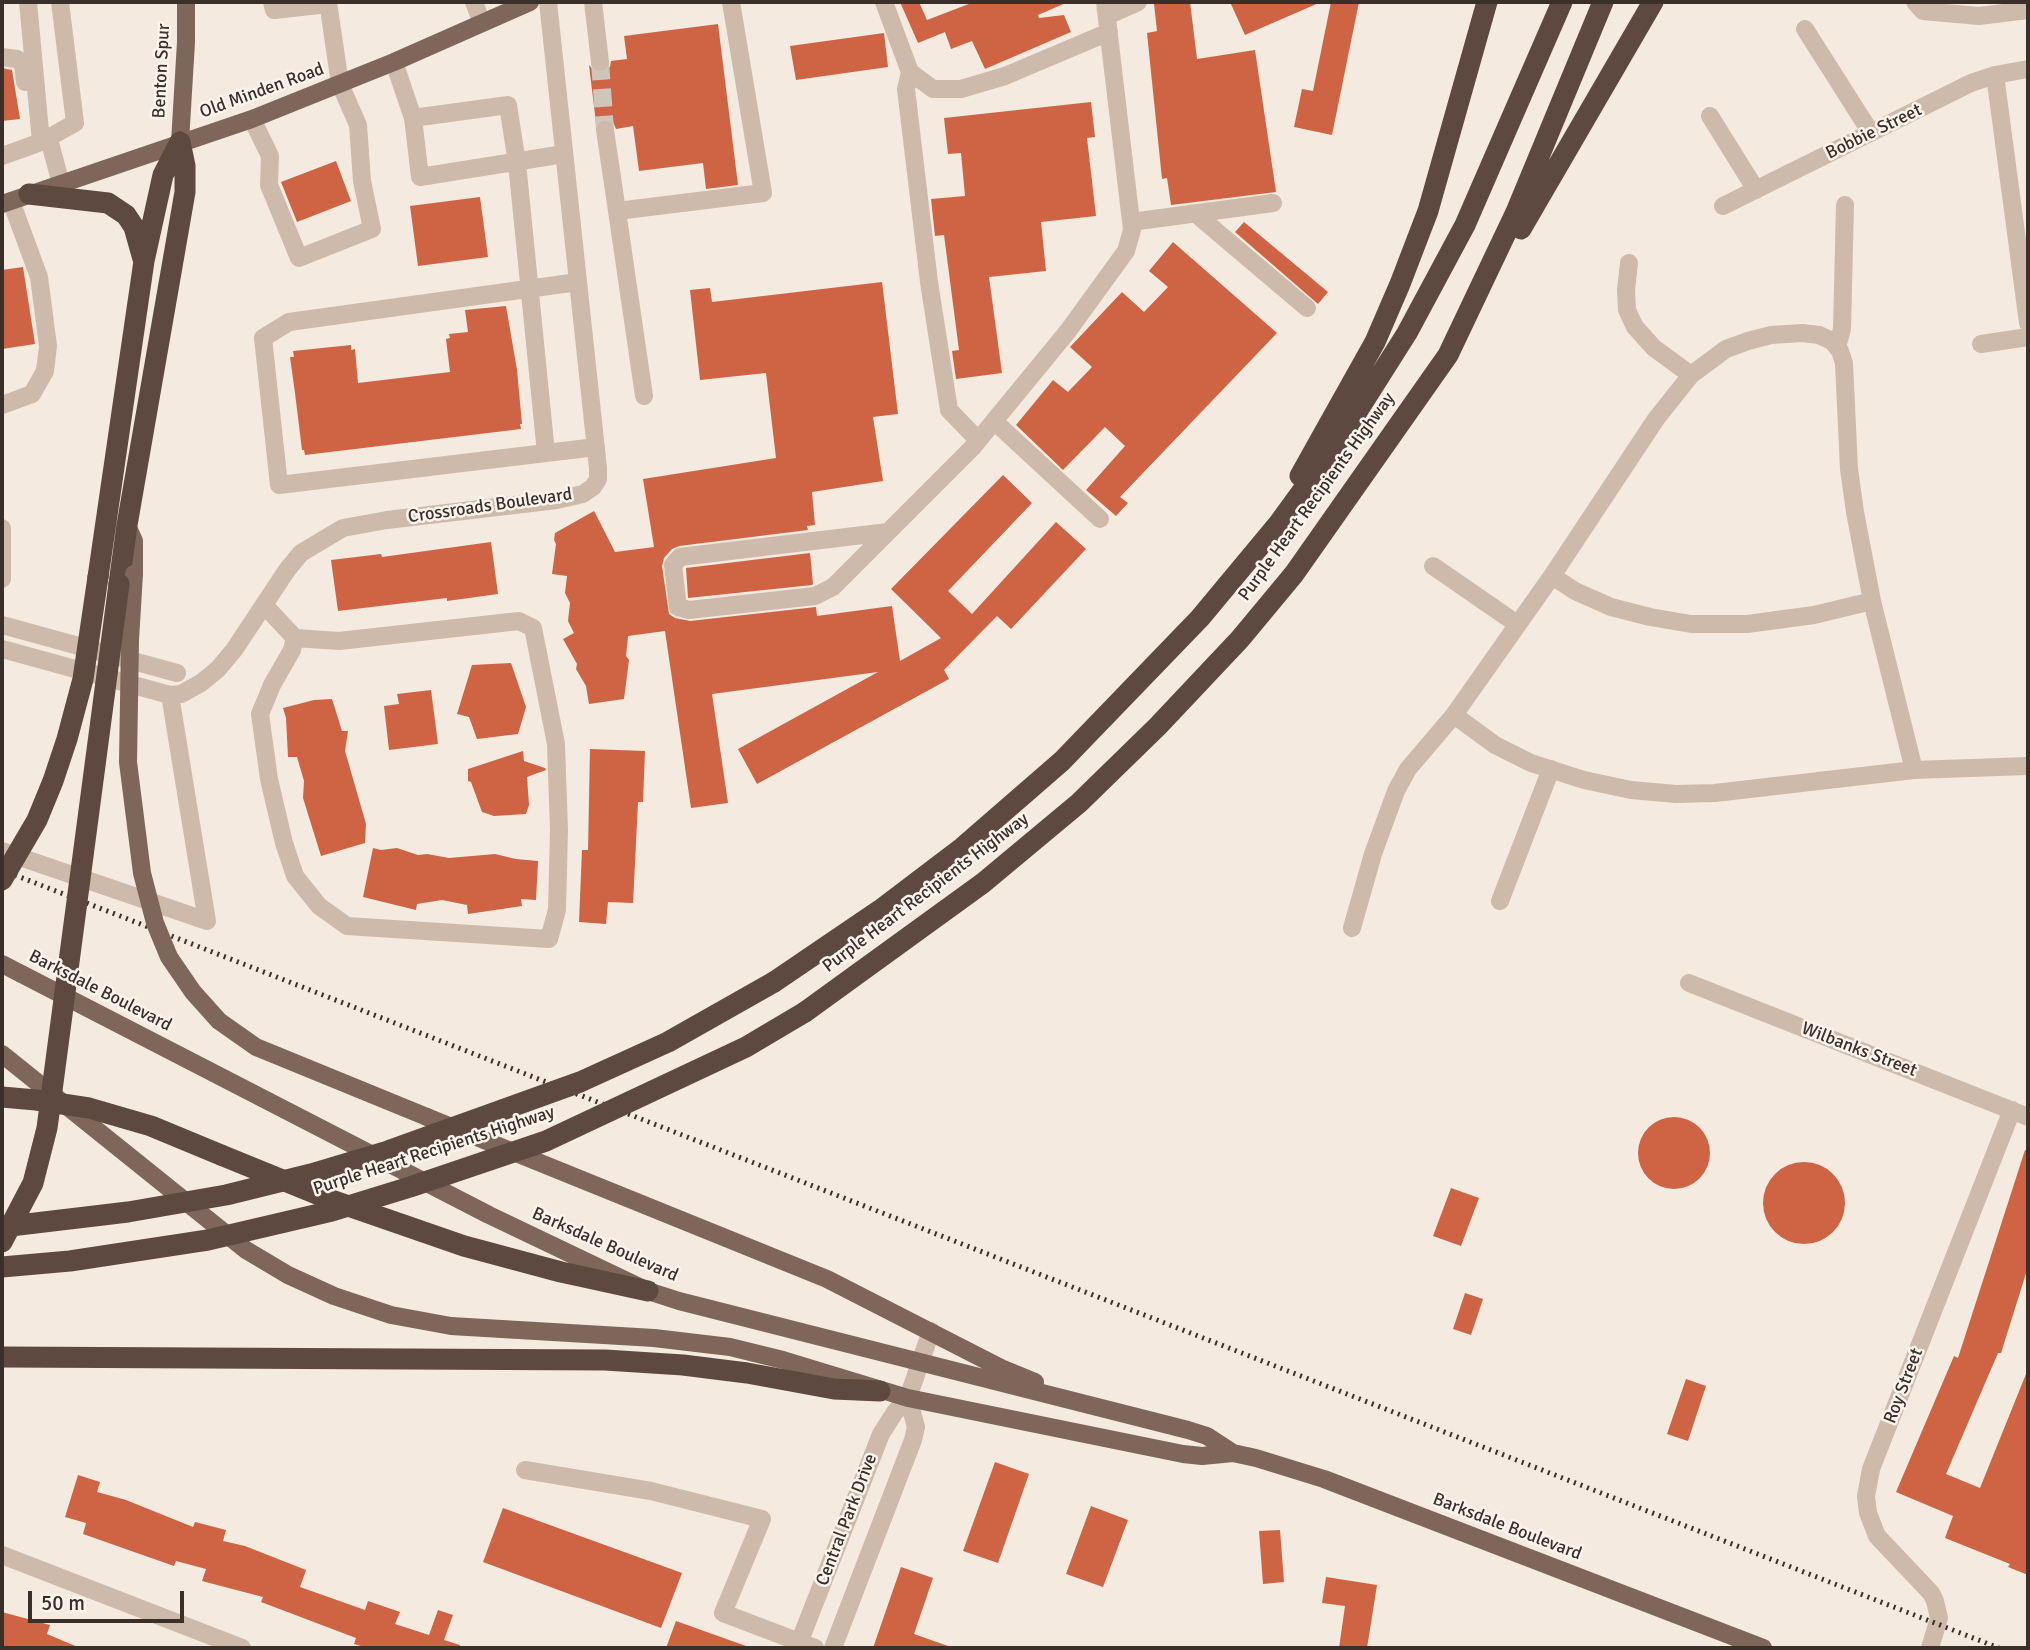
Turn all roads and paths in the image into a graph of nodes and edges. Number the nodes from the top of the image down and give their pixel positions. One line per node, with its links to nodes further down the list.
1 (27, 2): 22 (street)
2 (60, 2): 34 (street)
3 (186, 2): 35 (main road, Benton Spur)
4 (272, 2): 17 (street)
5 (474, 2): 20 (street)
6 (530, 2): 20 (main road, Old Minden Road)
7 (548, 2): 36 (street, Crossroads Boulevard)
8 (593, 2): 24 (street)
9 (731, 2): 45 (street)
10 (884, 2): 26 (street)
11 (1138, 2): 19 (street)
12 (1487, 2): 66 (highway)
13 (1562, 2): 66 (highway, Purple Heart Recipients Highway)
14 (1603, 2): 57 (highway, Purple Heart Recipients Highway)
15 (1653, 2): 57 (highway)
16 (1915, 2): 18 (street)
17 (328, 3): 28 (street)
18 (2028, 10)
19 (1107, 17): 26 (street); 47 (street)
20 (482, 23): 23 (main road, Old Minden Road)
21 (1805, 29): 33 (street)
22 (17, 55): 34 (street)
23 (394, 62): 28 (main road, Old Minden Road); 30 (street)
24 (600, 62)
25 (2028, 69): 27 (street, Bobbie Street)
26 (910, 72): 62 (street)
27 (1995, 75): 33 (street, Bobbie Street); 53 (street)
28 (340, 84): 31 (main road, Old Minden Road); 31 (street)
29 (1710, 116): 40 (street)
30 (412, 118): 38 (street); 38 (street)
31 (252, 119): 35 (main road, Old Minden Road)
32 (605, 130): 45 (street)
33 (1871, 133): 40 (street, Bobbie Street)
34 (41, 142): 37 (street); 39 (street)
35 (180, 142): 39 (main road, Old Minden Road); 48 (highway); 72 (highway)
36 (564, 154): 38 (street); 50 (street, Crossroads Boulevard)
37 (2, 156)
38 (517, 163): 51 (street)
39 (61, 184): 41 (main road, Old Minden Road)
40 (1756, 190): 44 (street, Bobbie Street)
41 (14, 200): 48 (highway); 60 (street)
42 (1273, 203): 46 (street)
43 (1845, 205): 56 (street)
44 (1724, 206)
45 (617, 211): 59 (street)
46 (1196, 214): 47 (street); 52 (street)
47 (1131, 222): 61 (street)
48 (144, 261): 86 (highway, bridge)
49 (1629, 263): 58 (street)
50 (578, 282): 51 (street); 63 (street, Crossroads Boulevard)
51 (528, 288): 64 (street); 64 (street)
52 (1307, 308)
53 (2028, 323)
54 (2028, 337): 55 (street)
55 (1981, 344)
56 (1837, 347): 58 (street); 73 (street)
57 (1448, 355): 96 (highway, Purple Heart Recipients Highway, bridge)
58 (1690, 375): 70 (street)
59 (644, 396)
60 (2, 405)
61 (994, 421): 62 (street); 65 (street)
62 (978, 440): 68 (street)
63 (596, 447): 64 (street); 74 (street, Crossroads Boulevard)
64 (546, 453)
65 (1100, 519)
66 (1279, 523): 94 (highway, Purple Heart Recipients Highway, bridge)
67 (2, 528): 71 (street)
68 (888, 532): 68 (street)
69 (1433, 566): 75 (street)
70 (1552, 576): 73 (street); 75 (street)
71 (2, 579)
72 (127, 579): 95 (highway, bridge); 98 (main road, bridge)
73 (1872, 601): 84 (street)
74 (265, 606): 77 (street); 80 (street, Crossroads Boulevard)
75 (1517, 624): 81 (street)
76 (2, 625): 79 (street)
77 (295, 638): 77 (street)
78 (2, 649): 80 (street)
79 (177, 673)
80 (176, 695): 85 (street)
81 (1454, 715): 83 (street); 88 (street)
82 (2028, 766): 84 (street)
83 (1551, 769): 84 (street); 87 (street)
84 (1914, 770)
85 (2, 851)
86 (2, 880)
87 (1500, 901)
88 (1352, 928)
89 (2, 964): 97 (main road, Barksdale Boulevard)
90 (1689, 983): 93 (street, Wilbanks Street)
91 (2, 1054): 101 (main road, Barksdale Boulevard)
92 (2, 1097): 97 (highway, bridge)
93 (2020, 1113): 113 (street, Roy Street)
94 (2, 1227)
95 (2, 1242)
96 (2, 1267)
97 (648, 1291): 100 (main road, Barksdale Boulevard)
98 (931, 1331): 100 (street, Central Park Drive); 103 (main road)
99 (2, 1357): 101 (highway)
100 (920, 1363): 102 (street, Central Park Drive); 103 (main road, Barksdale Boulevard)
101 (880, 1391): 102 (main road, Barksdale Boulevard)
102 (908, 1398): 104 (main road, Barksdale Boulevard); 106 (street, Central Park Drive); 107 (street, Central Park Drive)
103 (1113, 1411): 104 (main road, Barksdale Boulevard)
104 (1233, 1453): 112 (main road, Barksdale Boulevard)
105 (526, 1471): 109 (street)
106 (865, 1477): 107 (street); 109 (street, Central Park Drive)
107 (894, 1487): 111 (street, Central Park Drive)
108 (2, 1555): 110 (street)
109 (804, 1646)
110 (242, 1648)
111 (833, 1648)
112 (1763, 1648)
113 (1930, 1648)

